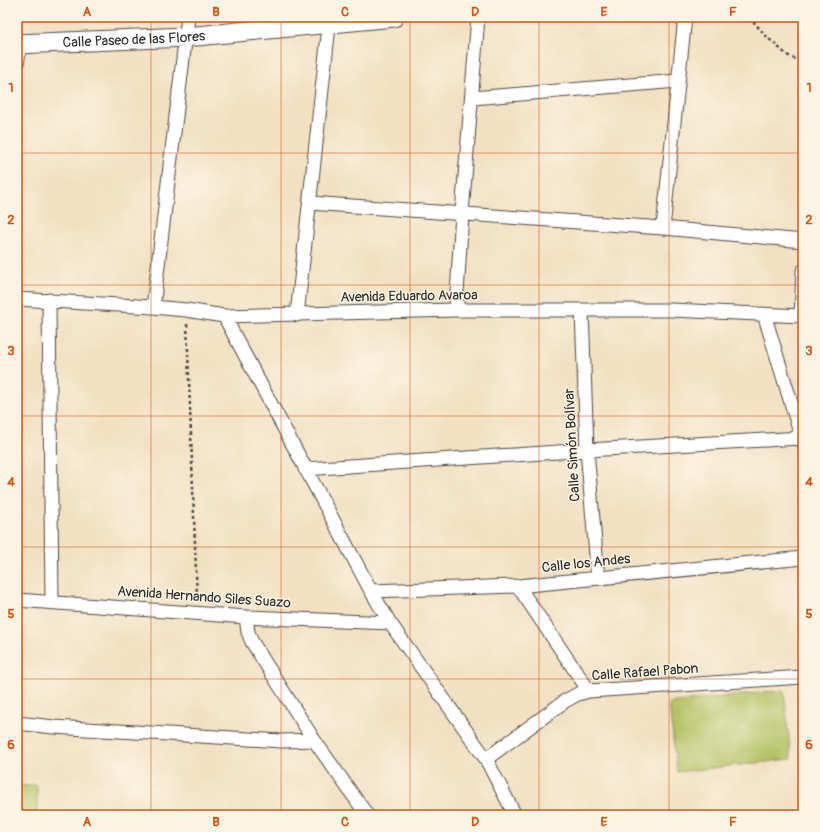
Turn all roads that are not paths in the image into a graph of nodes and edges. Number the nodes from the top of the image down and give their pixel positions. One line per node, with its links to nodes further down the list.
1 (188, 17): 6 (street)
2 (394, 17): 5 (street, Calle Paseo de las Flores)
3 (478, 17): 10 (street)
4 (685, 17): 9 (street)
5 (329, 20): 6 (street, Calle Paseo de las Flores); 11 (street)
6 (186, 37): 7 (street, Calle Paseo de las Flores); 18 (street)
7 (18, 44): 8 (street)
8 (17, 65)
9 (678, 81): 10 (street); 13 (street)
10 (472, 98): 12 (street)
11 (310, 203): 12 (street); 22 (street)
12 (462, 213): 13 (street); 19 (street)
13 (663, 228): 14 (street)
14 (803, 241)
15 (803, 270): 24 (street)
16 (17, 299): 17 (street, Avenida Eduardo Avaroa)
17 (50, 300): 18 (street, Avenida Eduardo Avaroa); 33 (street)
18 (153, 306): 23 (street, Avenida Eduardo Avaroa)
19 (456, 310): 20 (street, Avenida Eduardo Avaroa); 22 (street, Avenida Eduardo Avaroa)
20 (582, 310): 21 (street, Avenida Eduardo Avaroa); 26 (street, Calle Simón Bolívar)
21 (764, 314): 24 (street, Avenida Eduardo Avaroa); 25 (street)
22 (297, 315): 23 (street, Avenida Eduardo Avaroa)
23 (224, 316): 27 (street)
24 (802, 316)
25 (802, 440): 26 (street)
26 (587, 450): 27 (street); 29 (street, Calle Simón Bolívar)
27 (305, 469): 31 (street)
28 (803, 558): 29 (street, Calle los Andes)
29 (598, 578): 30 (street, Calle los Andes)
30 (518, 586): 31 (street, Calle los Andes); 37 (street)
31 (371, 591): 35 (street)
32 (17, 600): 33 (street, Avenida Hernando Siles Suazo)
33 (52, 602): 34 (street, Avenida Hernando Siles Suazo)
34 (246, 617): 35 (street, Avenida Hernando Siles Suazo); 39 (street)
35 (390, 623): 40 (street)
36 (803, 677): 37 (street, Calle Rafael Pabon)
37 (589, 691): 40 (street, Calle Rafael Pabon)
38 (17, 723): 39 (street)
39 (314, 740): 41 (street)
40 (486, 760): 42 (street)
41 (367, 815)
42 (515, 815)

